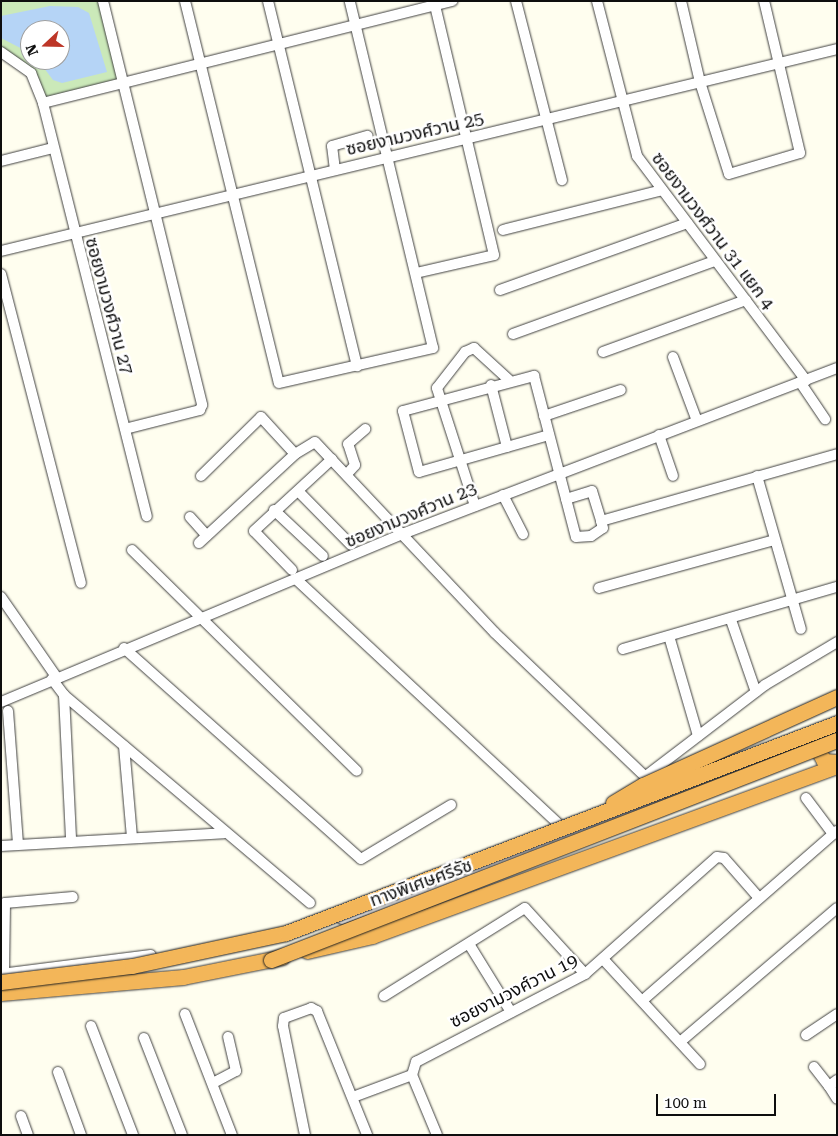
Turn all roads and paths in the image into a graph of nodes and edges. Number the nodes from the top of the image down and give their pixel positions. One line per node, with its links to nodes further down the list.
1 (104, 1): 18 (street)
2 (184, 1): 15 (street)
3 (268, 1): 12 (street)
4 (350, 1): 11 (street)
5 (453, 1): 10 (street)
6 (516, 1): 21 (street)
7 (597, 1): 19 (street, ซอยงามวงศ์วาน 31 แยก 4)
8 (681, 1): 17 (street)
9 (764, 1): 16 (street)
10 (434, 4): 11 (street); 23 (street)
11 (356, 25): 12 (street); 25 (street)
12 (279, 44): 15 (street); 28 (street)
13 (837, 49): 16 (street, ซอยงามวงศ์วาน 25)
14 (1, 52): 20 (street, ซอยงามวงศ์วาน 27)
15 (200, 64): 18 (street); 31 (street)
16 (778, 64): 17 (street, ซอยงามวงศ์วาน 25); 17 (street)
17 (700, 82): 19 (street, ซอยงามวงศ์วาน 25)
18 (123, 83): 20 (street); 32 (street)
19 (621, 101): 21 (street, ซอยงามวงศ์วาน 25); 30 (street, ซอยงามวงศ์วาน 31 แยก 4)
20 (43, 103): 24 (street, ซอยงามวงศ์วาน 27)
21 (545, 120): 23 (street, ซอยงามวงศ์วาน 25); 29 (street)
22 (368, 136): 27 (street)
23 (465, 139): 25 (street, ซอยงามวงศ์วาน 25); 38 (street)
24 (53, 148): 26 (street); 35 (street, ซอยงามวงศ์วาน 27)
25 (387, 158): 27 (street, ซอยงามวงศ์วาน 25); 38 (street)
26 (1, 160)
27 (336, 170): 28 (street, ซอยงามวงศ์วาน 25)
28 (310, 176): 31 (street, ซอยงามวงศ์วาน 25); 45 (street)
29 (562, 180)
30 (662, 190): 33 (street, ซอยงามวงศ์วาน 31 แยก 4); 34 (street)
31 (231, 195): 32 (street, ซอยงามวงศ์วาน 25); 45 (street)
32 (153, 214): 35 (street, ซอยงามวงศ์วาน 25); 55 (street)
33 (687, 223): 37 (street, ซอยงามวงศ์วาน 31 แยก 4); 40 (street)
34 (503, 230)
35 (74, 233): 36 (street, ซอยงามวงศ์วาน 25); 55 (street, ซอยงามวงศ์วาน 27)
36 (1, 251)
37 (715, 260): 41 (street, ซอยงามวงศ์วาน 31 แยก 4); 42 (street)
38 (416, 273): 45 (street)
39 (1, 274): 85 (street)
40 (500, 290)
41 (746, 300): 43 (street); 48 (street, ซอยงามวงศ์วาน 31 แยก 4)
42 (513, 334)
43 (602, 352)
44 (673, 357): 54 (street)
45 (357, 366)
46 (837, 368): 48 (street, ซอยงามวงศ์วาน 23)
47 (509, 380): 49 (street); 51 (street); 52 (street)
48 (803, 381): 53 (street, ซอยงามวงศ์วาน 31 แยก 4); 54 (street, ซอยงามวงศ์วาน 23)
49 (491, 385): 51 (street); 59 (street)
50 (621, 390): 52 (street)
51 (443, 398): 63 (street); 63 (street)
52 (544, 416): 57 (street)
53 (825, 419)
54 (697, 421): 58 (street, ซอยงามวงศ์วาน 23)
55 (125, 429): 74 (street, ซอยงามวงศ์วาน 27)
56 (365, 429): 65 (street)
57 (549, 435): 59 (street); 64 (street)
58 (659, 435): 64 (street, ซอยงามวงศ์วาน 23); 67 (street)
59 (507, 447): 63 (street)
60 (295, 454): 62 (street); 66 (street); 75 (street)
61 (837, 454): 68 (street)
62 (332, 459): 65 (street); 69 (street)
63 (460, 461): 72 (street)
64 (559, 473): 70 (street, ซอยงามวงศ์วาน 23); 71 (street)
65 (347, 474): 77 (street)
66 (201, 476)
67 (673, 476)
68 (757, 476): 76 (street); 79 (street)
69 (299, 492): 73 (street); 80 (street)
70 (503, 495): 72 (street, ซอยงามวงศ์วาน 23); 78 (street)
71 (566, 499): 76 (street); 76 (street)
72 (475, 506): 77 (street, ซอยงามวงศ์วาน 23)
73 (274, 510): 82 (street); 83 (street)
74 (147, 516)
75 (190, 517)
76 (601, 521)
77 (405, 533): 84 (street, ซอยงามวงศ์วาน 23); 113 (street)
78 (523, 534)
79 (775, 540): 87 (street); 89 (street)
80 (351, 545)
81 (132, 550): 90 (street)
82 (323, 556)
83 (292, 570)
84 (297, 580): 90 (street, ซอยงามวงศ์วาน 23); 120 (street)
85 (81, 583)
86 (837, 587): 89 (street)
87 (599, 588)
88 (1, 597): 97 (street)
89 (794, 602): 91 (street); 92 (street)
90 (200, 618): 95 (street, ซอยงามวงศ์วาน 23); 111 (street)
91 (731, 620): 93 (street); 98 (street)
92 (801, 628)
93 (669, 636): 96 (street); 105 (street)
94 (837, 642): 98 (street)
95 (124, 648): 97 (street, ซอยงามวงศ์วาน 23); 116 (street)
96 (623, 649)
97 (54, 678): 99 (street); 101 (street, ซอยงามวงศ์วาน 23)
98 (756, 692): 105 (street)
99 (64, 695): 108 (street); 122 (street)
100 (837, 697): 117 (highway, bridge)
101 (1, 702)
102 (8, 711): 123 (street)
103 (837, 723): 117 (highway, ทางพิเศษศรีรัช, bridge)
104 (837, 733): 107 (street)
105 (698, 736): 113 (street)
106 (837, 740): 131 (highway, ทางพิเศษศรีรัช, bridge)
107 (810, 745): 109 (highway); 112 (highway); 114 (street)
108 (124, 746): 118 (street); 121 (street)
109 (837, 762)
110 (837, 766): 112 (highway)
111 (357, 771)
112 (815, 773): 131 (highway, bridge)
113 (646, 776): 114 (street)
114 (667, 798): 120 (street)
115 (806, 798): 119 (street)
116 (451, 805)
117 (586, 820): 133 (highway, ทางพิเศษศรีรัช, bridge)
118 (224, 833): 121 (street); 127 (street)
119 (835, 833): 126 (street)
120 (569, 834): 133 (street)
121 (132, 837): 122 (street)
122 (70, 839): 123 (street)
123 (18, 844): 124 (street)
124 (1, 846)
125 (73, 897): 133 (street)
126 (759, 898): 130 (street); 136 (street)
127 (310, 903)
128 (837, 908): 144 (street)
129 (468, 944): 132 (street); 135 (street); 137 (street)
130 (603, 959): 132 (street, ซอยงามวงศ์วาน 19); 136 (street, ซอยงามวงศ์วาน 19)
131 (270, 960): 134 (highway, ทางพิเศษศรีรัช)
132 (585, 974): 137 (street, ซอยงามวงศ์วาน 19)
133 (2, 976)
134 (1, 993)
135 (384, 996)
136 (642, 1000): 144 (street, ซอยงามวงศ์วาน 19)
137 (511, 1012): 148 (street, ซอยงามวงศ์วาน 19)
138 (185, 1014): 149 (street)
139 (837, 1014): 141 (street)
140 (91, 1026): 156 (street)
141 (806, 1035)
142 (228, 1036): 149 (street)
143 (144, 1038): 157 (street)
144 (680, 1042): 145 (street, ซอยงามวงศ์วาน 19)
145 (700, 1064)
146 (814, 1067): 150 (street)
147 (58, 1072): 155 (street)
148 (412, 1075): 151 (street); 161 (street)
149 (213, 1083): 158 (street)
150 (833, 1083): 152 (street)
151 (353, 1097): 159 (street); 160 (street)
152 (837, 1098)
153 (21, 1116): 154 (street)
154 (28, 1135)
155 (81, 1135)
156 (133, 1135)
157 (182, 1135)
158 (232, 1135)
159 (305, 1135)
160 (367, 1135)
161 (436, 1135)

